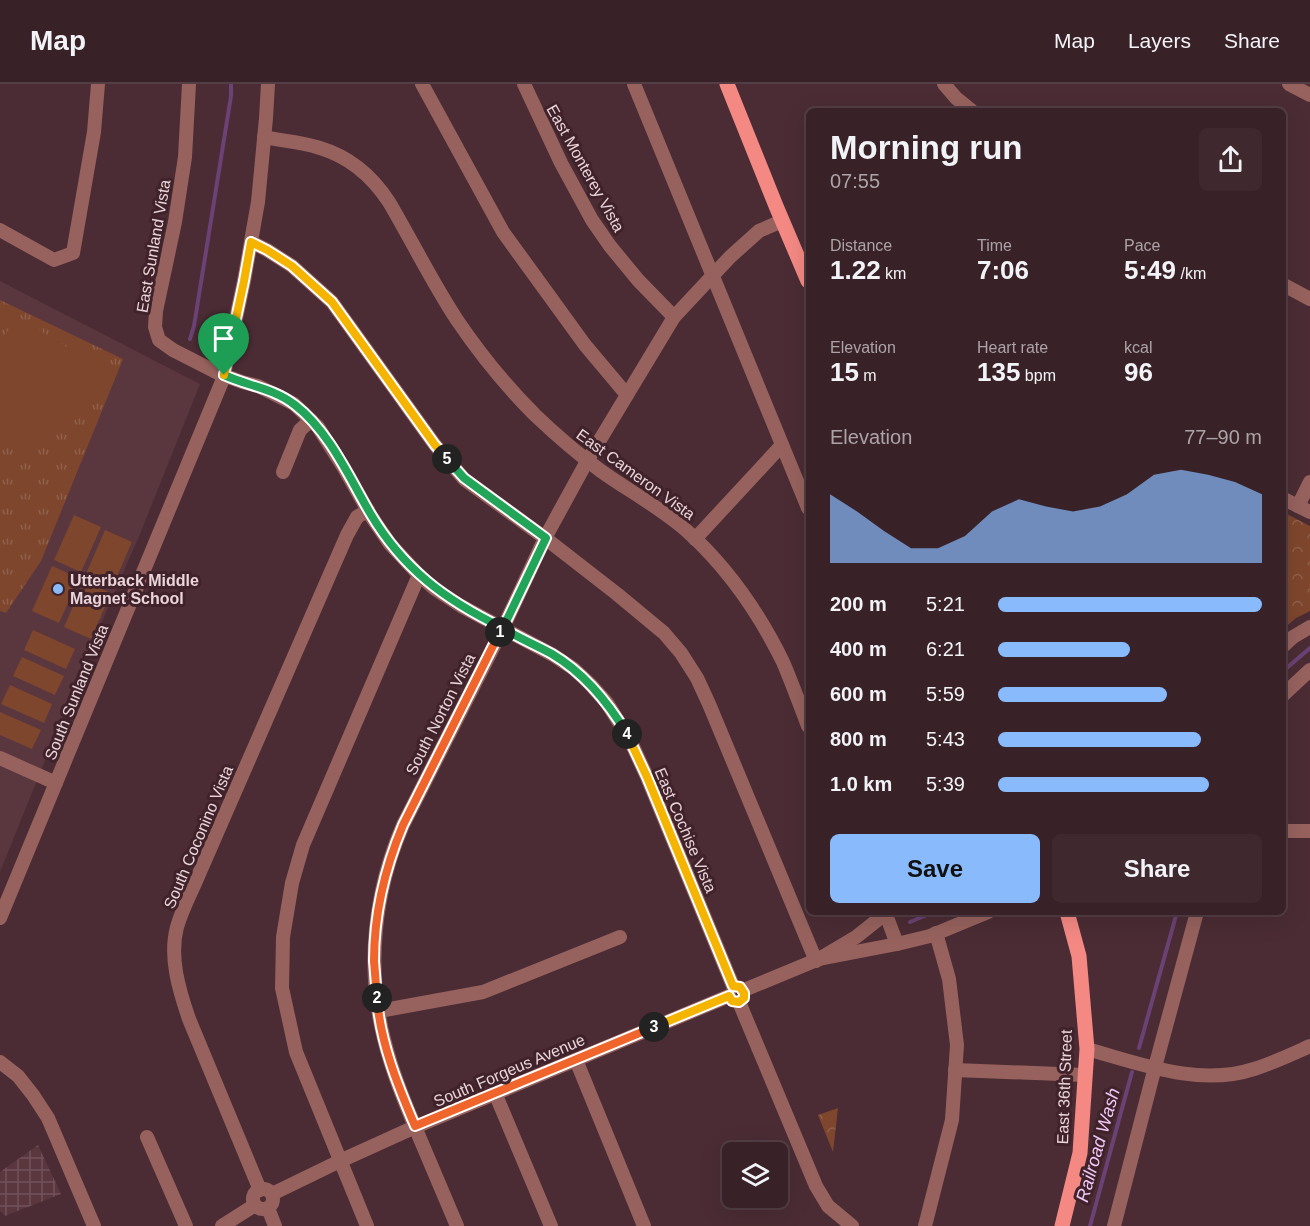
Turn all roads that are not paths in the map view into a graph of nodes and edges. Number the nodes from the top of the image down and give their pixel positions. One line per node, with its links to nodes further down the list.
1 (98, 84): 14 (street)
2 (189, 84): 21 (street, East Sunland Vista)
3 (268, 84): 12 (street)
4 (422, 84): 22 (street)
5 (524, 84): 20 (street, East Monterey Vista)
6 (634, 84): 16 (street)
7 (727, 84): 13 (main road)
8 (944, 84): 11 (street)
9 (1289, 84): 10 (street)
10 (1310, 96)
11 (968, 108)
12 (264, 137): 15 (street); 25 (street, East Cameron Vista)
13 (783, 221): 16 (street, South Norton Vista); 17 (main road)
14 (0, 230)
15 (251, 242): 21 (street); 32 (street)
16 (712, 275): 20 (street, South Norton Vista); 24 (street)
17 (806, 276)
18 (1286, 286): 19 (street)
19 (1310, 299)
20 (674, 317): 22 (street, South Norton Vista)
21 (223, 377): 23 (street, East Cochise Vista); 42 (street, South Sunland Vista)
22 (627, 395): 25 (street, South Norton Vista)
23 (311, 420): 26 (street); 31 (street, East Cochise Vista)
24 (782, 445): 29 (street); 33 (street)
25 (588, 460): 32 (street, South Norton Vista); 33 (street, East Cameron Vista)
26 (283, 472)
27 (1310, 482): 30 (street)
28 (1286, 500): 30 (street)
29 (806, 503)
30 (1304, 509)
31 (368, 510): 34 (street, East Cochise Vista); 68 (street, South Coconino Vista)
32 (546, 538): 36 (street, South Norton Vista); 54 (street)
33 (695, 539): 40 (street, East Cameron Vista)
34 (419, 575): 36 (street, East Cochise Vista); 67 (street)
35 (1310, 627): 37 (street)
36 (503, 628): 55 (street, East Cochise Vista); 56 (street, South Norton Vista)
37 (1286, 643)
38 (1310, 670): 39 (street)
39 (1286, 692)
40 (806, 721)
41 (0, 758): 42 (street)
42 (56, 783): 50 (street, South Sunland Vista)
43 (1286, 831): 44 (street)
44 (1310, 831)
45 (882, 915): 54 (street, South Forgeus Avenue)
46 (887, 915): 53 (street)
47 (981, 915): 51 (street, South Forgeus Avenue)
48 (1068, 915): 58 (main road, East 36th Street)
49 (1196, 915): 61 (street)
50 (0, 918)
51 (936, 933): 53 (street, South Forgeus Avenue); 62 (street)
52 (620, 937): 56 (street)
53 (897, 944): 54 (street, South Forgeus Avenue)
54 (818, 960): 55 (street, South Forgeus Avenue)
55 (736, 994): 59 (street, South Forgeus Avenue); 77 (street, East Cochise Vista)
56 (379, 1011): 65 (street, South Norton Vista)
57 (1310, 1046): 61 (street)
58 (1087, 1049): 61 (street); 63 (main road, East 36th Street)
59 (576, 1060): 64 (street, South Forgeus Avenue); 76 (street)
60 (0, 1062): 69 (street)
61 (1155, 1067): 80 (street)
62 (955, 1070): 63 (street); 78 (street)
63 (1085, 1075): 79 (main road, East 36th Street)
64 (495, 1093): 65 (street, South Forgeus Avenue); 75 (street)
65 (415, 1126): 67 (street, South Forgeus Avenue); 74 (street, South Norton Vista)
66 (147, 1137): 70 (street)
67 (340, 1161): 68 (street, South Forgeus Avenue); 73 (street)
68 (264, 1199): 71 (street, South Forgeus Avenue); 72 (street, South Coconino Vista)
69 (94, 1226)
70 (186, 1226)
71 (222, 1226)
72 (275, 1226)
73 (367, 1226)
74 (457, 1226)
75 (551, 1226)
76 (644, 1226)
77 (852, 1226)
78 (925, 1226)
79 (1062, 1226)
80 (1113, 1226)

